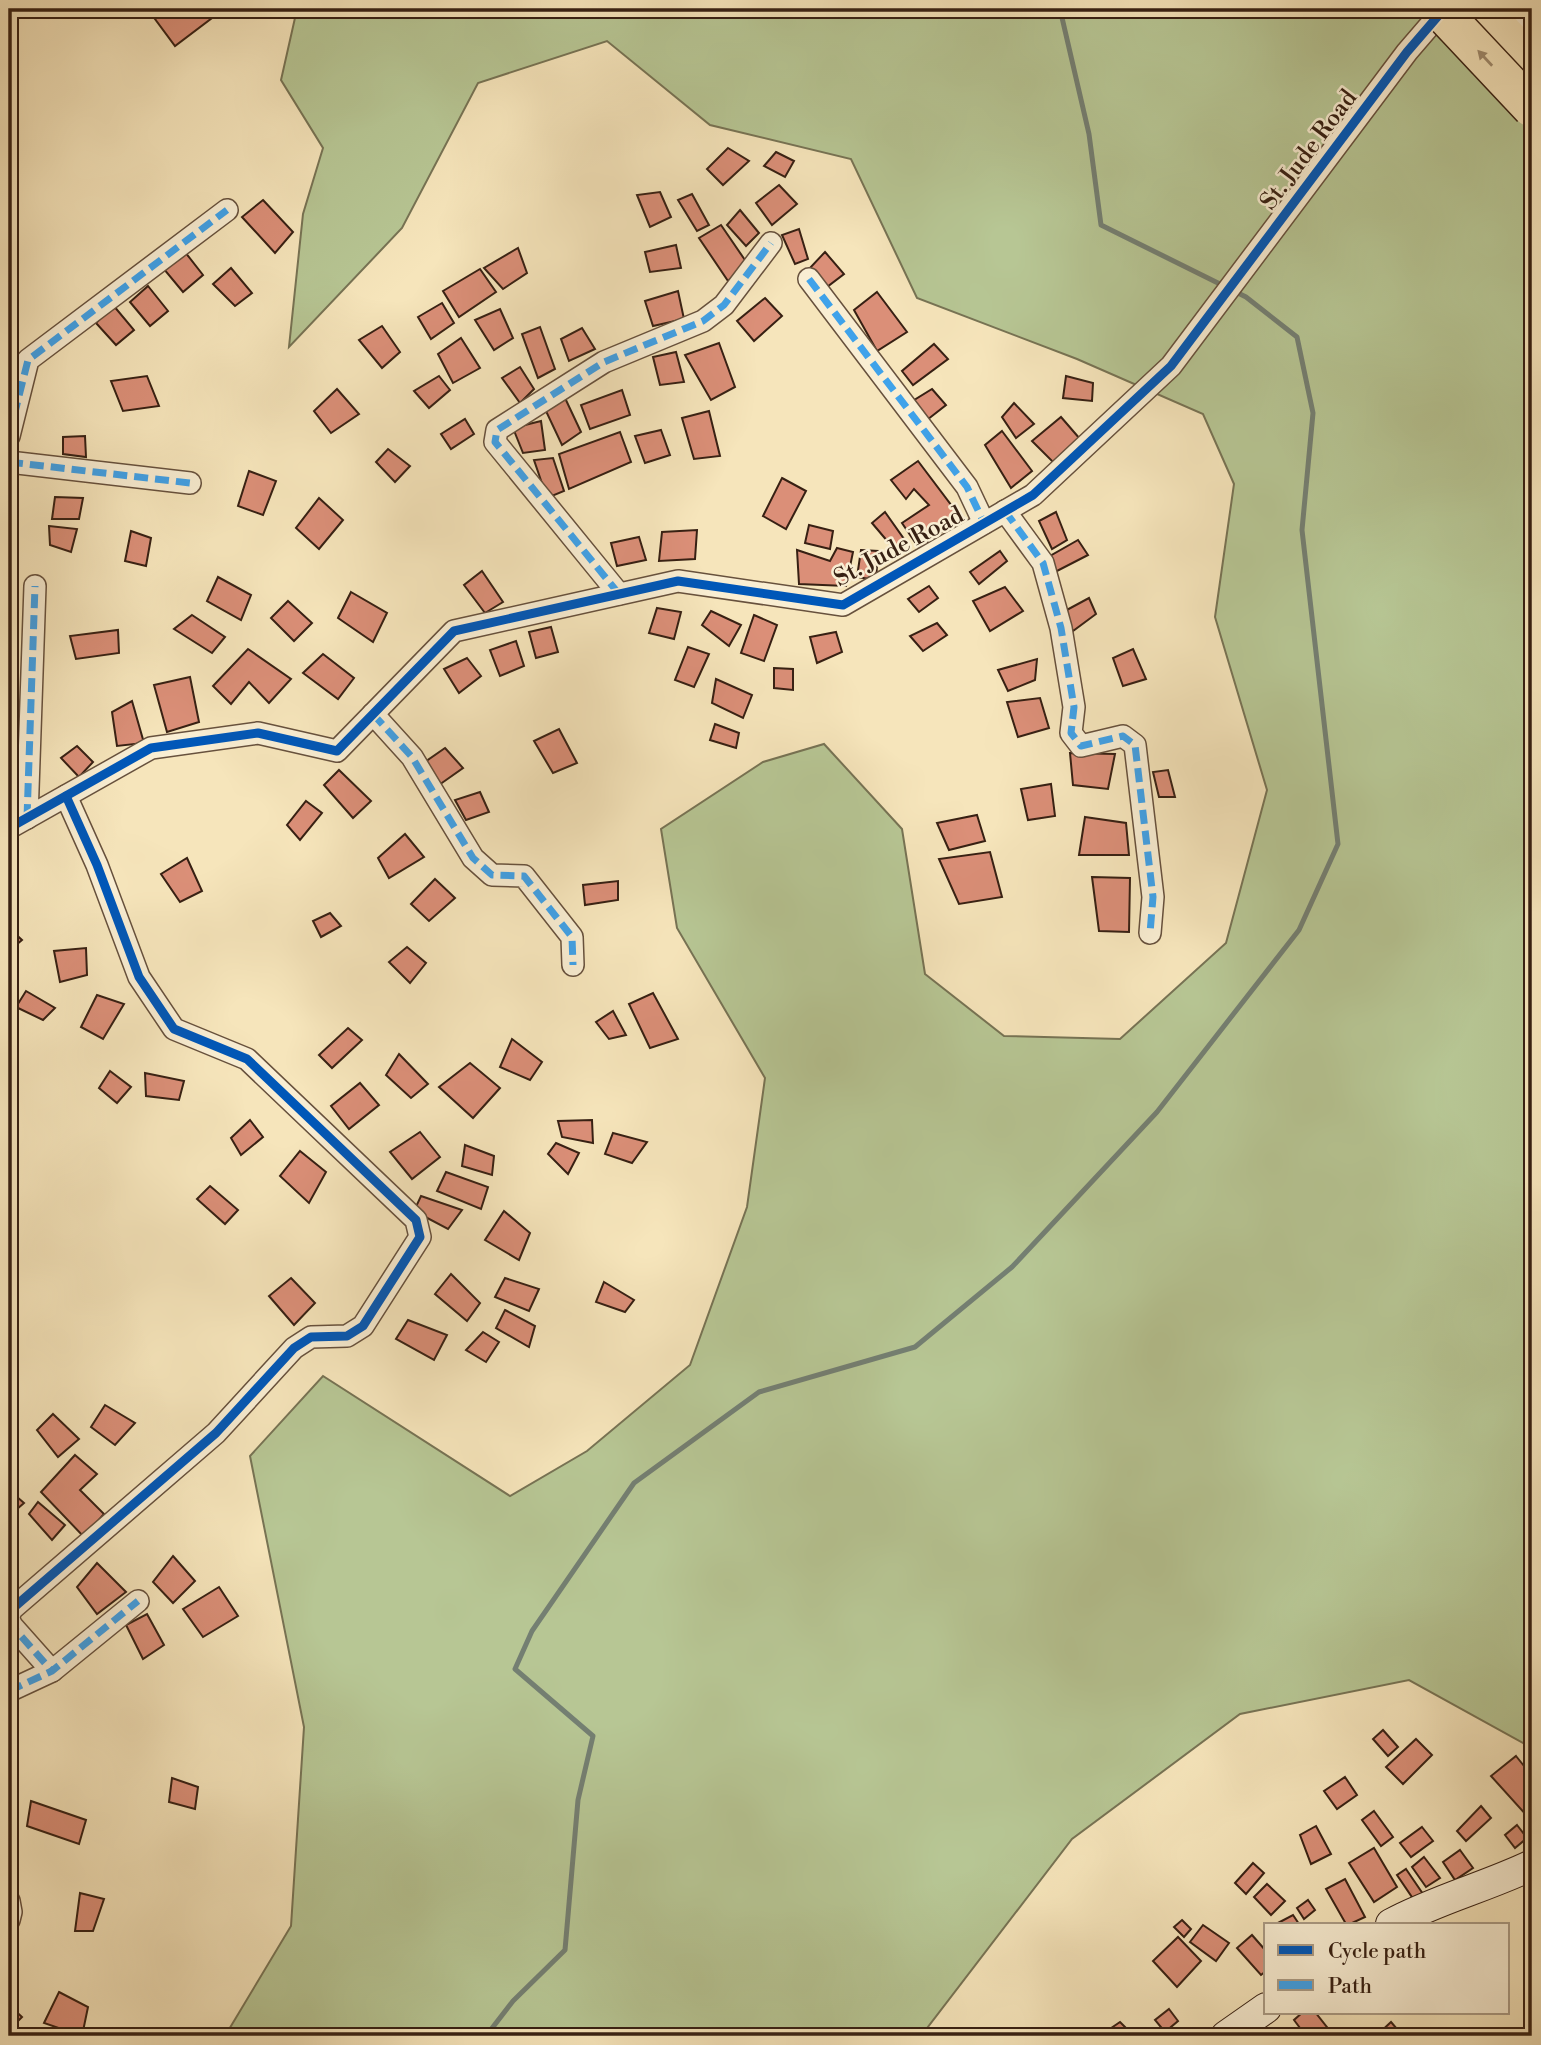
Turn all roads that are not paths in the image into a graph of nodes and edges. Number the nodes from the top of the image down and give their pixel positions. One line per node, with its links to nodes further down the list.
1 (1439, 9): 7 (highway, one-way to 1, bridge)
2 (1444, 9): 14 (street, St. Jude Road)
3 (1480, 9): 6 (highway)
4 (1508, 9): 5 (street)
5 (1532, 33)
6 (1532, 64)
7 (1532, 108)
8 (226, 210): 11 (street)
9 (771, 243): 17 (street)
10 (809, 279): 15 (street)
11 (9, 436)
12 (9, 461): 13 (street)
13 (190, 483)
14 (1005, 511): 15 (street, St. Jude Road); 21 (street)
15 (984, 523): 17 (street, St. Jude Road)
16 (35, 586): 20 (street)
17 (619, 594): 18 (street, St. Jude Road)
18 (373, 714): 19 (street, St. Jude Road); 22 (street)
19 (66, 796): 20 (street, St. Jude Road); 24 (street)
20 (18, 823)
21 (1150, 933)
22 (573, 965)
23 (138, 1601): 25 (street)
24 (9, 1618): 25 (street)
25 (52, 1671): 26 (street)
26 (9, 1691)
27 (1532, 1865): 30 (street)
28 (9, 1901): 29 (street)
29 (9, 1920)
30 (1393, 1923)
31 (1264, 2009): 32 (street)
32 (1226, 2036)

